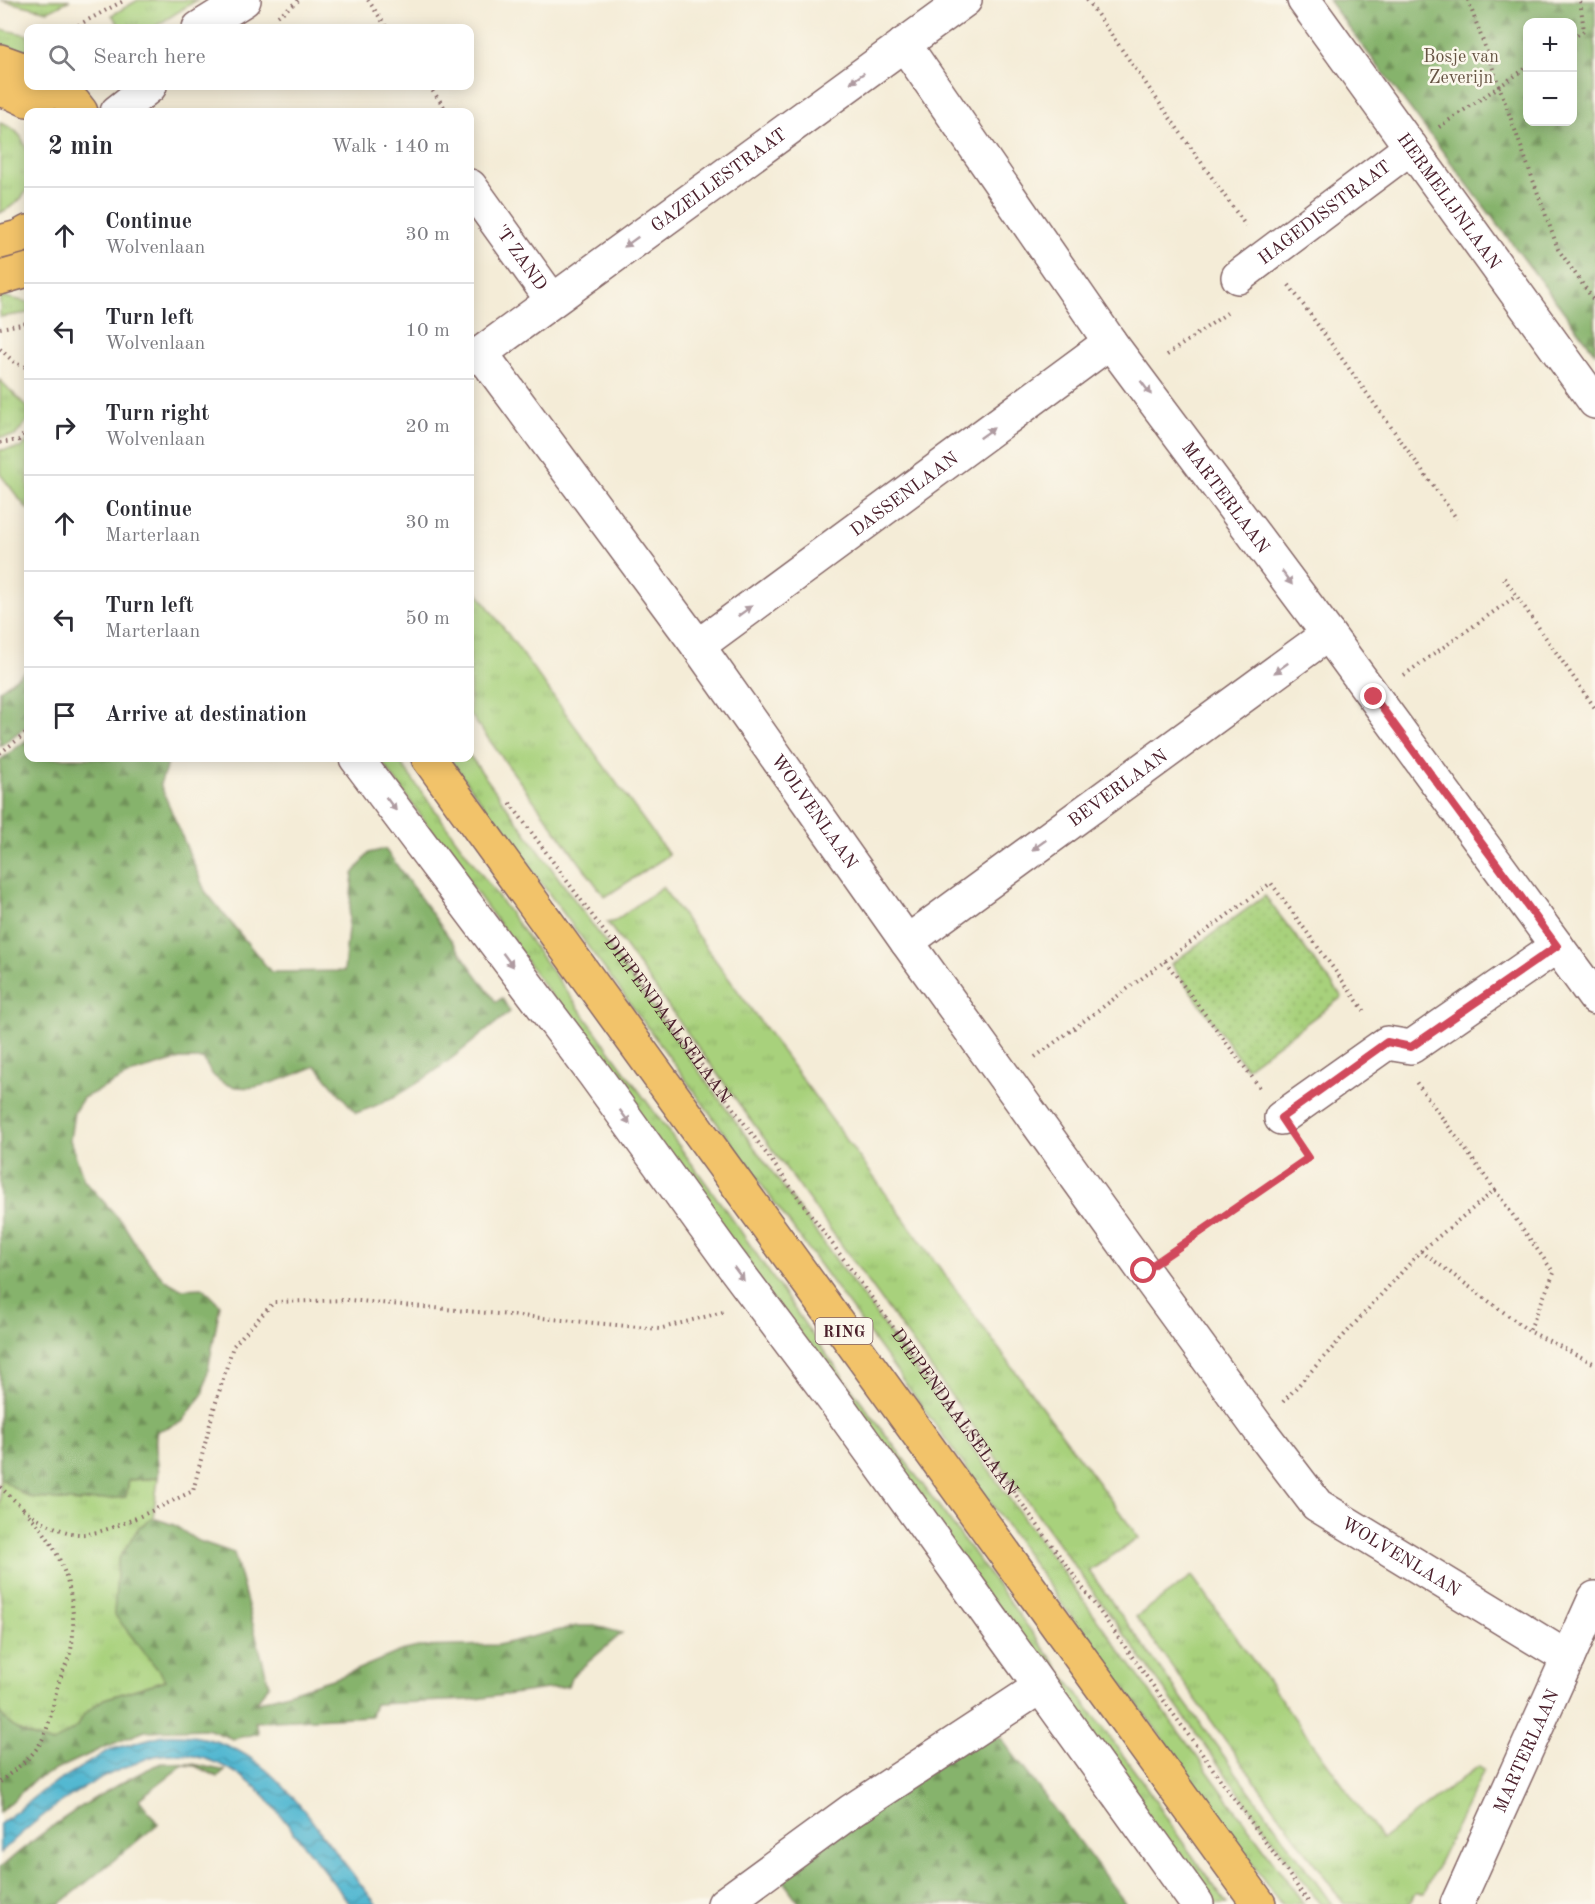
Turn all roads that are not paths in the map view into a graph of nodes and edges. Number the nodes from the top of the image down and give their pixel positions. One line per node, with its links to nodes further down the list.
1 (244, 0): 4 (street)
2 (965, 0): 5 (street, GAZELLESTRAAT)
3 (1304, 0): 10 (street, HERMELIJNLAAN)
4 (208, 24)
5 (904, 44): 17 (street, GAZELLESTRAAT, one-way to 17); 18 (street, MARTERLAAN)
6 (0, 61): 7 (main road)
7 (24, 78)
8 (145, 90): 9 (street)
9 (122, 108)
10 (1411, 147): 15 (street, HAGEDISSTRAAT); 20 (street, HERMELIJNLAAN)
11 (474, 192): 17 (street, 'T ZAND)
12 (24, 234): 13 (main road)
13 (0, 242)
14 (24, 271): 16 (main road)
15 (1238, 277)
16 (0, 278)
17 (552, 300): 19 (street, GAZELLESTRAAT)
18 (1110, 342): 21 (street, MARTERLAAN, one-way to 21); 22 (street, DASSENLAAN, one-way to 18)
19 (475, 355): 22 (street, WOLVENLAAN)
20 (1595, 402)
21 (1328, 634): 25 (street, BEVERLAAN, one-way to 25); 26 (street, MARTERLAAN)
22 (698, 646): 25 (street, WOLVENLAAN)
23 (359, 762): 31 (street, one-way to 31)
24 (431, 762): 34 (main road, RING)
25 (907, 942): 30 (street, WOLVENLAAN)
26 (1557, 946): 27 (street, MARTERLAAN); 28 (street)
27 (1595, 998)
28 (1281, 1118)
29 (1595, 1598): 30 (street, MARTERLAAN)
30 (1568, 1658): 35 (street, MARTERLAAN)
31 (1040, 1687): 32 (street); 33 (street)
32 (724, 1904)
33 (1197, 1904)
34 (1260, 1904)
35 (1457, 1904)

